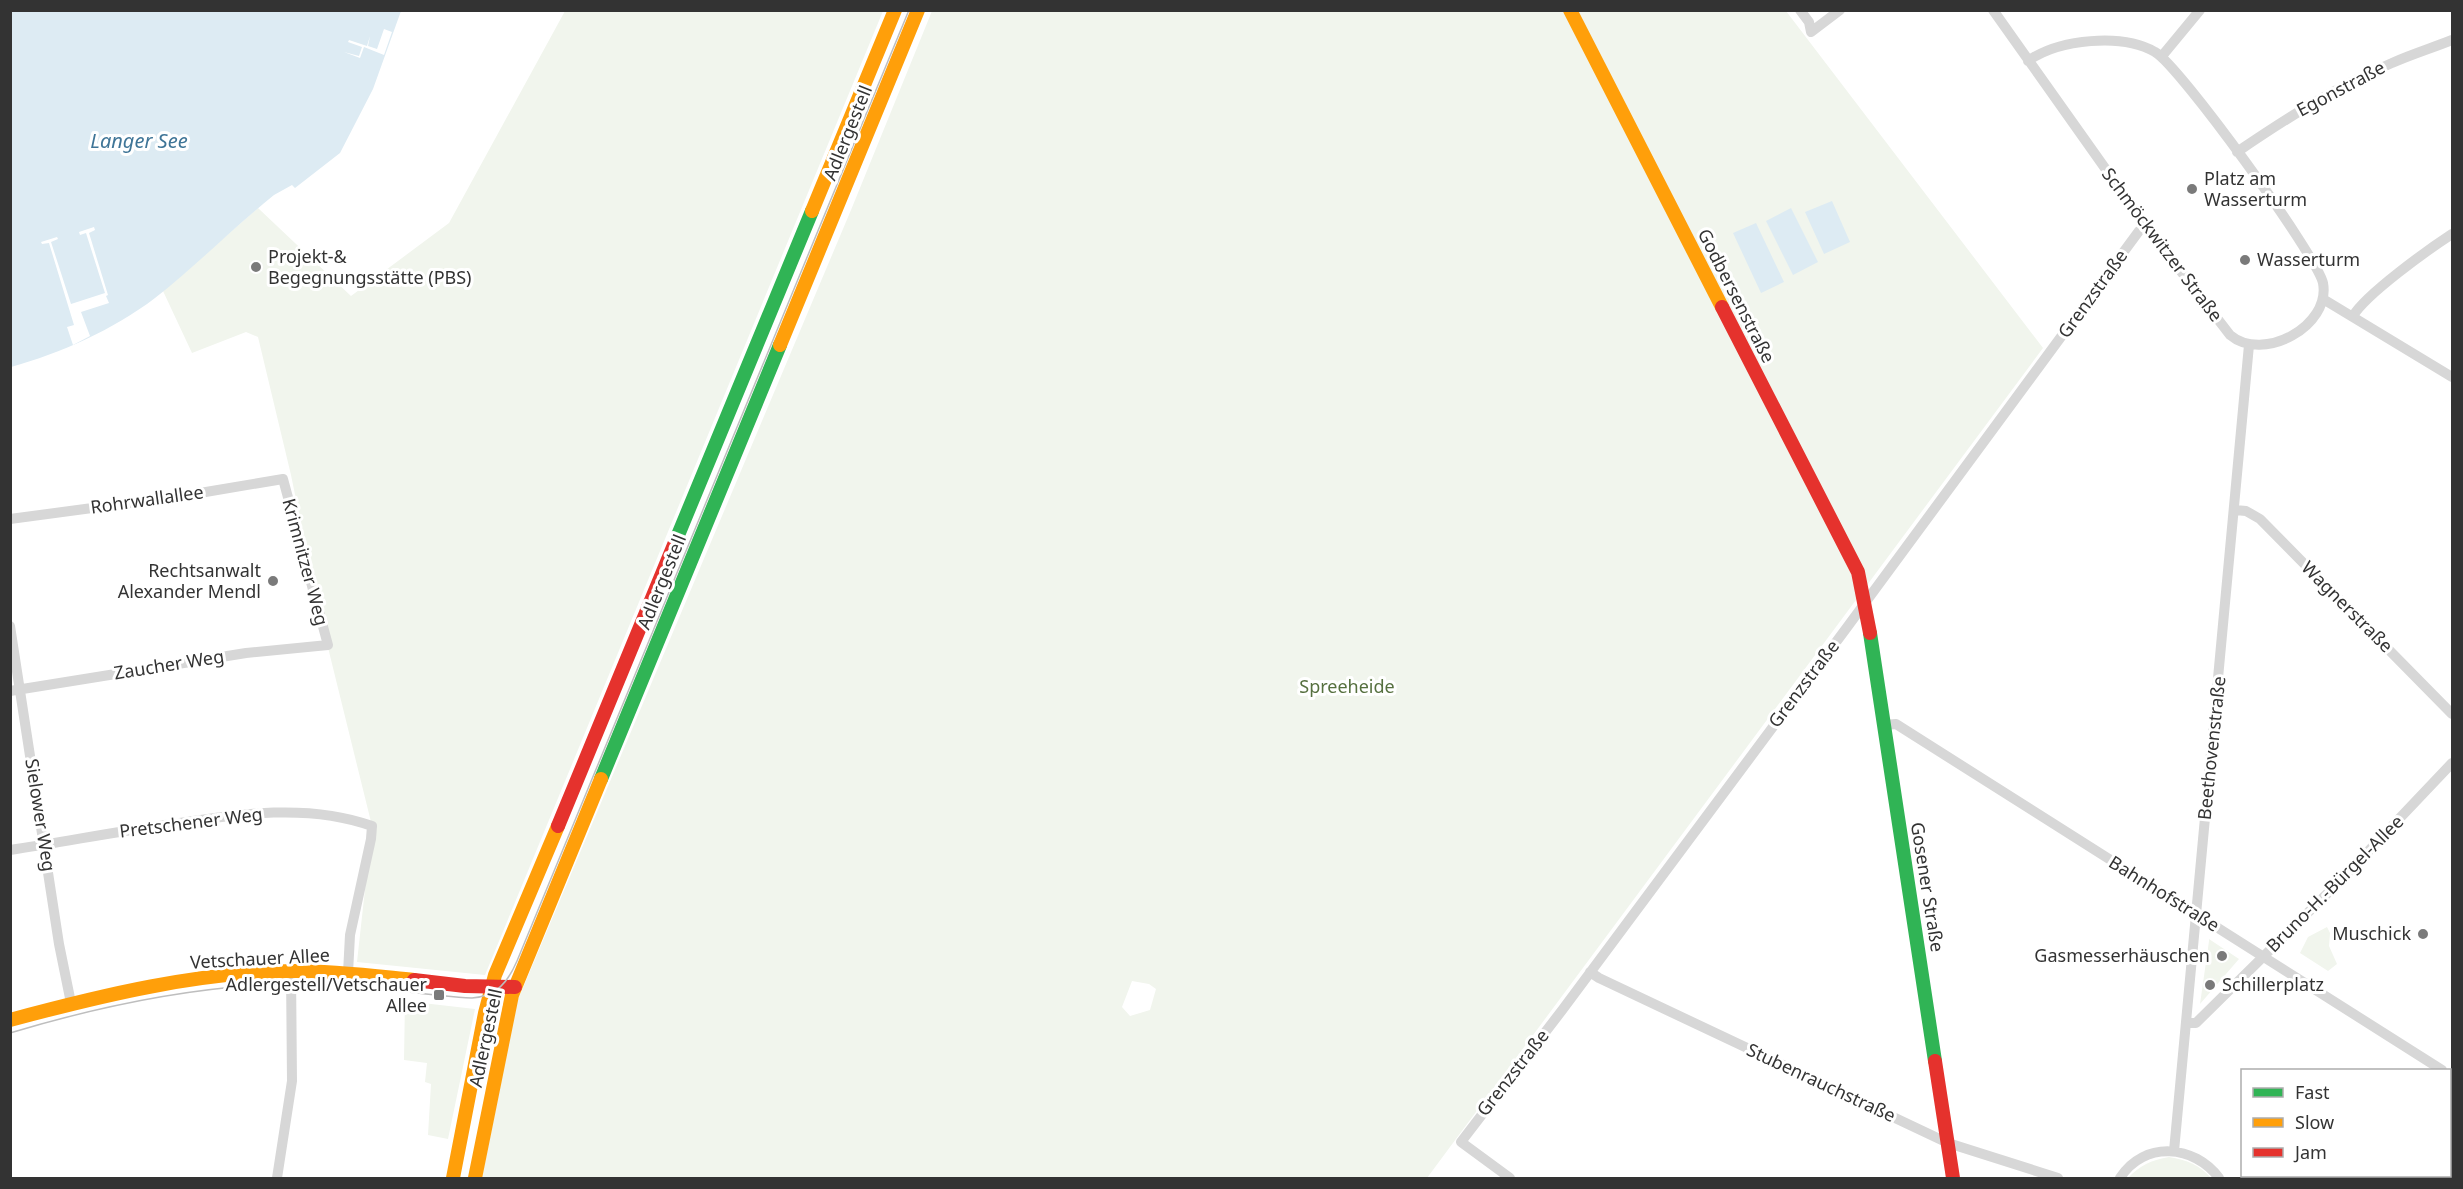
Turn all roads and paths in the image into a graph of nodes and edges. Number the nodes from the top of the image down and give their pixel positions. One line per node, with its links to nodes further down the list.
1 (895, 10): 35 (main road, Adlergestell)
2 (918, 10): 36 (main road, Adlergestell)
3 (1570, 10): 21 (main road, Godbersenstraße)
4 (1800, 10): 5 (street)
5 (1840, 10)
6 (1993, 10): 10 (street, Schmöckwitzer Straße)
7 (2200, 10): 9 (street)
8 (2452, 40): 11 (street, Egonstraße)
9 (2162, 56): 10 (street); 11 (street)
10 (2028, 61): 12 (street, Schmöckwitzer Straße)
11 (2237, 152): 14 (street)
12 (2146, 225): 16 (street, Schmöckwitzer Straße); 21 (street, Grenzstraße)
13 (2452, 234): 15 (street)
14 (2323, 299): 15 (street); 16 (street)
15 (2353, 316): 17 (street)
16 (2249, 345): 19 (street, Beethovenstraße)
17 (2452, 377)
18 (283, 479): 20 (street, Rohrwallallee); 23 (street, Krimnitzer Weg)
19 (2235, 510): 25 (street, Wagnerstraße); 30 (street, Beethovenstraße)
20 (10, 519)
21 (1865, 601): 26 (main road, Gosener Straße); 33 (street, Grenzstraße)
22 (10, 626): 24 (street, Sielower Weg)
23 (328, 645): 24 (street, Zaucher Weg)
24 (15, 690): 28 (street, Sielower Weg)
25 (2452, 714)
26 (1884, 725): 30 (street, Bahnhofstraße); 41 (main road, Gosener Straße)
27 (2452, 763): 31 (street, Bruno-H.-Bürgel-Allee)
28 (44, 845): 29 (street, Pretschener Weg); 34 (street, Pretschener Weg); 37 (street, Sielower Weg)
29 (10, 850)
30 (2196, 914): 31 (street, Bahnhofstraße); 39 (street, Beethovenstraße)
31 (2262, 957): 39 (street, Bruno-H.-Bürgel-Allee); 40 (street, Bahnhofstraße)
32 (291, 972): 34 (main road, Vetschauer Allee); 37 (main road, Vetschauer Allee); 43 (street)
33 (1590, 972): 41 (street, Stubenrauchstraße); 46 (street, Grenzstraße)
34 (348, 973): 35 (main road, Vetschauer Allee)
35 (491, 986): 36 (main road, Vetschauer Allee); 44 (main road, Adlergestell)
36 (515, 987): 45 (main road, Adlergestell)
37 (71, 1003): 38 (main road, Vetschauer Allee)
38 (10, 1020)
39 (2187, 1023): 42 (street, Beethovenstraße)
40 (2439, 1069)
41 (1948, 1143): 47 (main road, Gosener Straße); 48 (street, Stubenrauchstraße)
42 (2174, 1151): 49 (street); 50 (street)
43 (277, 1179)
44 (453, 1179)
45 (475, 1179)
46 (1510, 1179)
47 (1953, 1179)
48 (2058, 1179)
49 (2120, 1179)
50 (2219, 1179)

